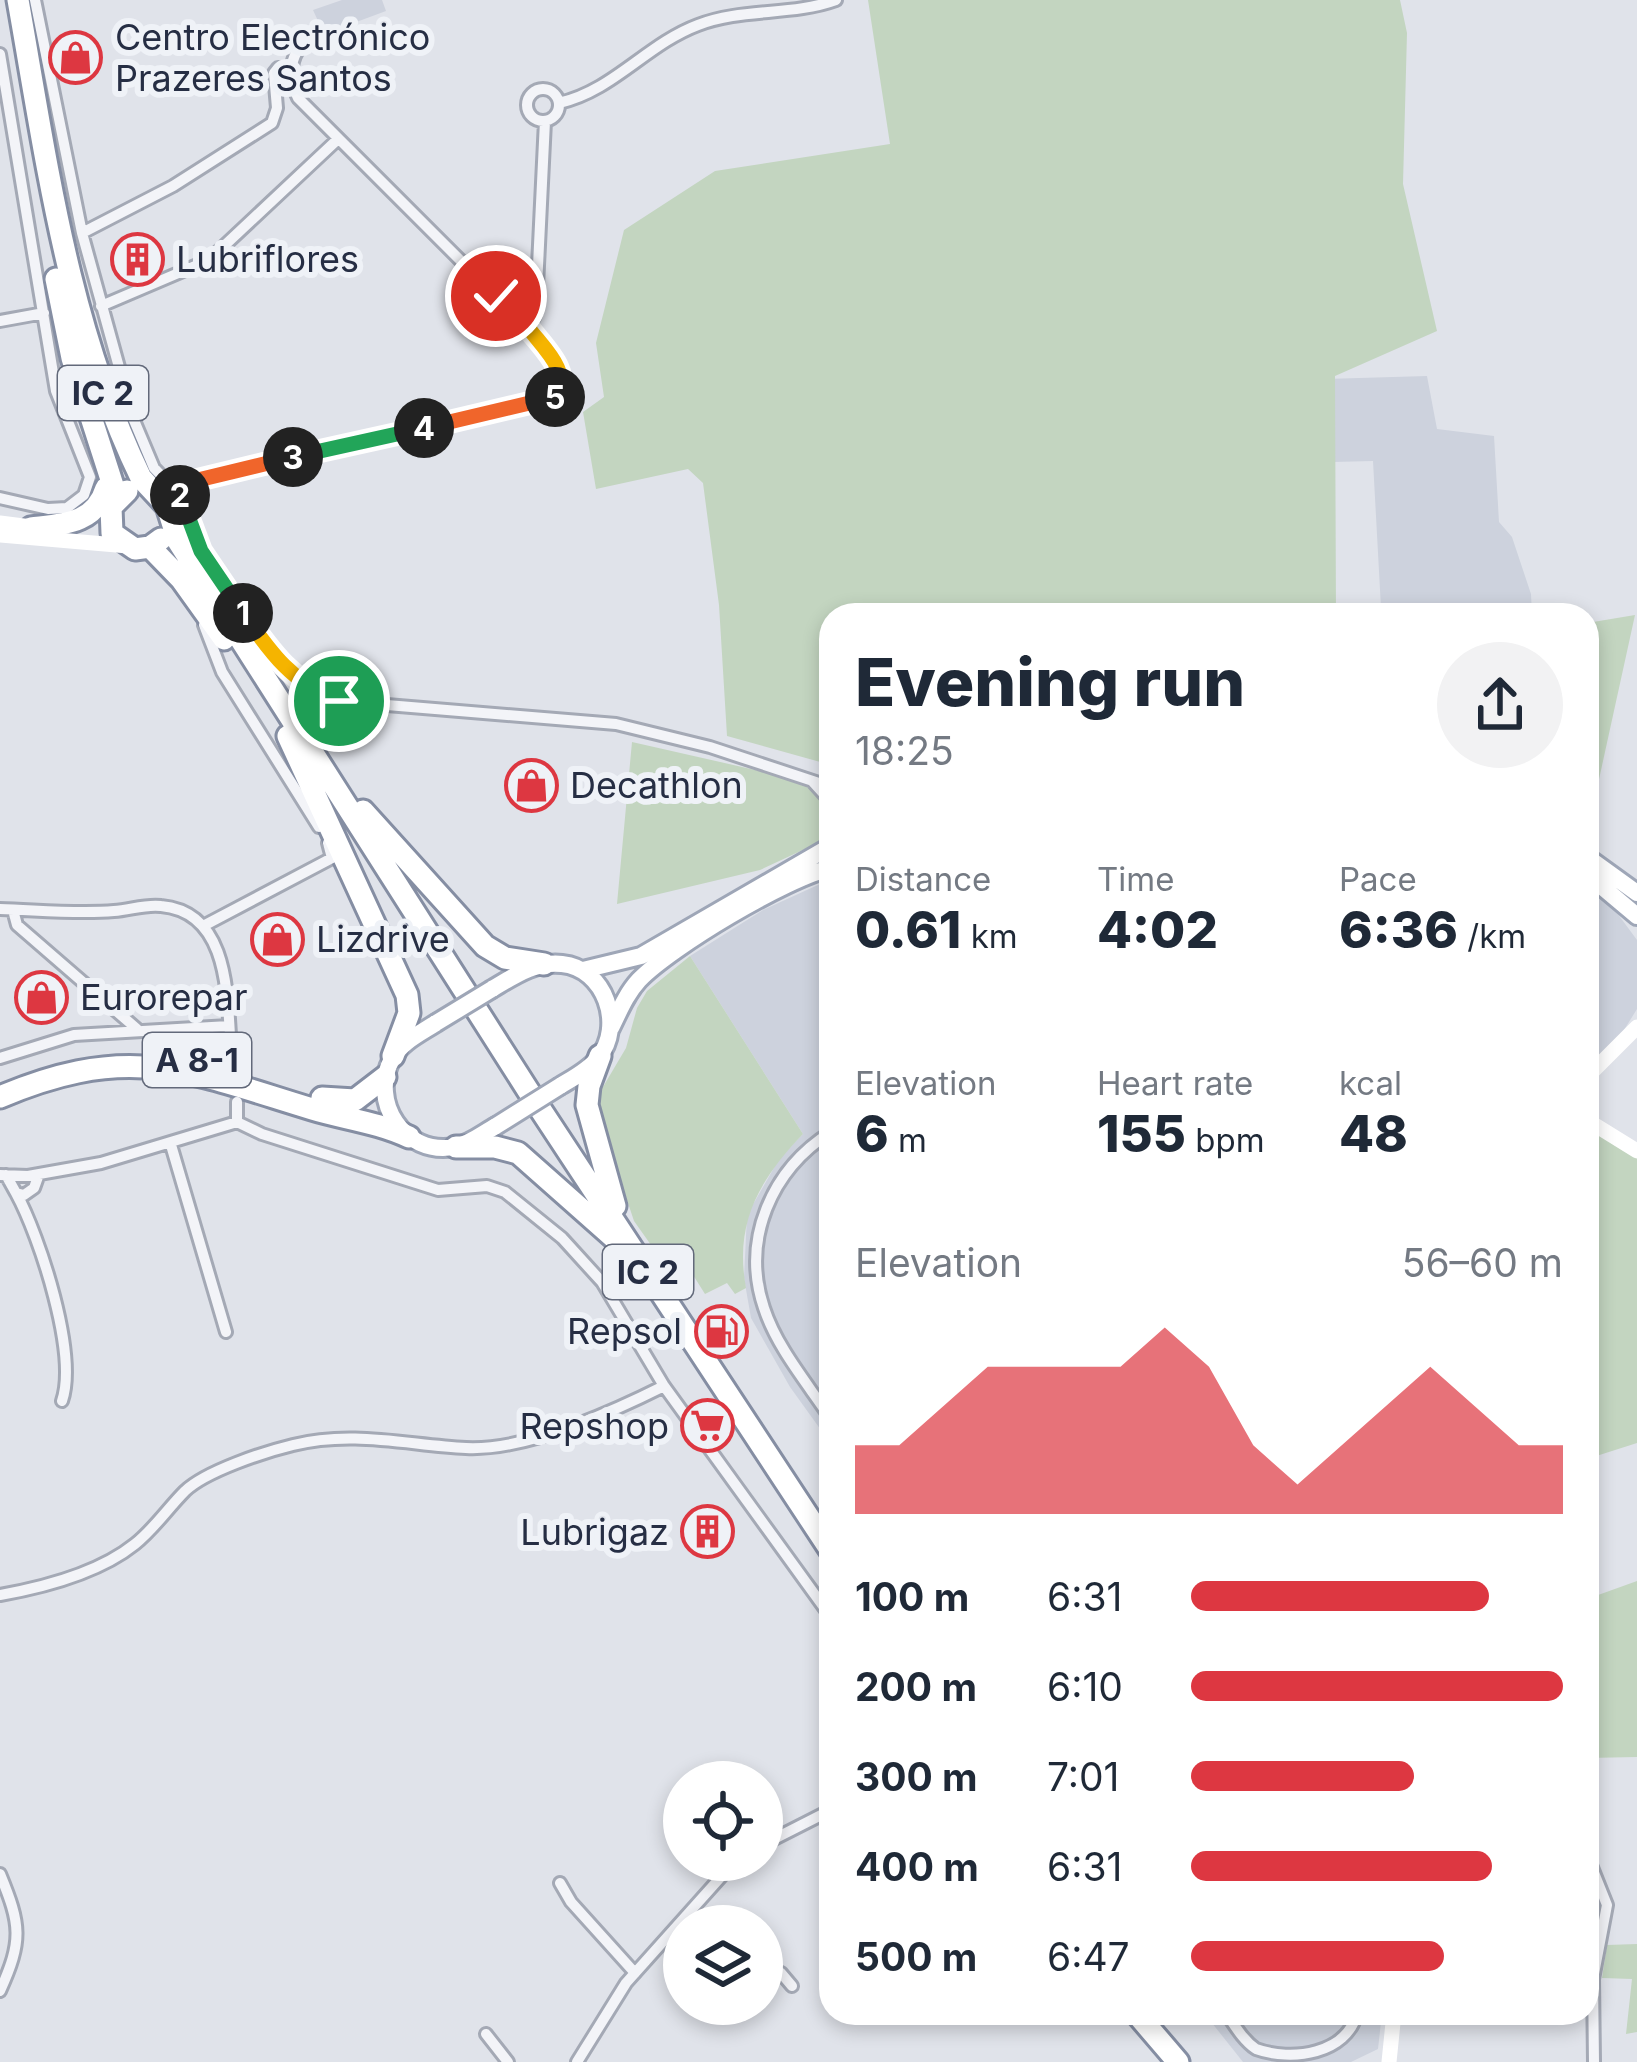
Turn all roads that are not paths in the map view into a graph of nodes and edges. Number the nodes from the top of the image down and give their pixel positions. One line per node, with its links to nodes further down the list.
1 (14, 0): 19 (highway, IC 2); 21 (highway, IC 2)
2 (34, 0): 10 (street)
3 (836, 0): 7 (street)
4 (316, 31): 6 (street)
5 (0, 54): 16 (street)
6 (292, 69): 9 (street); 10 (street)
7 (559, 103): 8 (street); 8 (street)
8 (545, 122): 11 (street)
9 (337, 140): 13 (street); 14 (street)
10 (82, 233): 14 (street)
11 (535, 264): 12 (street); 15 (street)
12 (515, 286): 13 (street); 15 (street)
13 (496, 296): 18 (street)
14 (101, 306): 20 (street)
15 (536, 307): 18 (street)
16 (44, 313): 17 (street); 22 (street)
17 (0, 321)
18 (527, 326): 20 (street)
19 (109, 463): 23 (highway, IC 2); 26 (highway)
20 (173, 486): 32 (street)
21 (148, 490): 23 (highway); 25 (highway, IC 2)
22 (0, 498)
23 (113, 505): 26 (main road); 28 (highway, IC 2)
24 (0, 523): 26 (main road)
25 (169, 523): 28 (highway); 30 (highway, IC 2)
26 (31, 528)
27 (0, 535): 28 (main road)
28 (139, 547): 29 (highway, IC 2)
29 (199, 602): 31 (highway, IC 2); 42 (street)
30 (271, 687): 43 (highway); 69 (highway, IC 2)
31 (288, 736): 53 (highway); 70 (highway, IC 2)
32 (810, 779): 33 (street); 34 (street)
33 (819, 782)
34 (819, 789)
35 (819, 853): 44 (main road)
36 (1599, 865): 39 (main road)
37 (819, 874): 47 (main road)
38 (1599, 884): 41 (main road)
39 (1637, 892)
40 (7, 909): 42 (street); 48 (street)
41 (1637, 916)
42 (206, 926): 45 (street)
43 (544, 964): 44 (main road); 53 (main road, bridge)
44 (583, 970): 47 (main road)
45 (229, 1026): 48 (street); 49 (street)
46 (1637, 1027): 52 (main road)
47 (610, 1028): 50 (main road)
48 (136, 1029): 51 (street)
49 (231, 1051)
50 (600, 1056): 62 (main road, bridge); 69 (highway)
51 (0, 1058)
52 (1599, 1065)
53 (389, 1066): 54 (highway, A 8-1); 59 (main road)
54 (0, 1082)
55 (0, 1097): 59 (highway, A 8-1)
56 (236, 1102): 57 (street)
57 (237, 1122): 61 (street); 72 (street)
58 (1599, 1127): 63 (main road)
59 (409, 1137): 62 (main road)
60 (819, 1141): 73 (street)
61 (171, 1145): 64 (street); 71 (street)
62 (456, 1147): 70 (highway)
63 (1637, 1151)
64 (39, 1174): 65 (street); 66 (street)
65 (3, 1175): 67 (street)
66 (32, 1190): 67 (street); 68 (street)
67 (16, 1193): 68 (street)
68 (29, 1217): 74 (street)
69 (625, 1235): 75 (highway, IC 2)
70 (634, 1260): 76 (highway, IC 2)
71 (226, 1332)
72 (664, 1386): 77 (street); 78 (street)
73 (819, 1399)
74 (62, 1401)
75 (819, 1533)
76 (819, 1546)
77 (0, 1595)
78 (819, 1600)
79 (819, 1816): 80 (street)
80 (783, 1834)
81 (0, 1874): 91 (street)
82 (718, 1881): 85 (street)
83 (560, 1883): 88 (street)
84 (1599, 1885): 87 (street)
85 (698, 1905)
86 (663, 1944): 88 (street)
87 (1599, 1951)
88 (635, 1973): 100 (street)
89 (783, 1974): 90 (street)
90 (792, 1986)
91 (0, 1990)
92 (1135, 2025): 101 (highway)
93 (1146, 2025): 102 (highway)
94 (1236, 2025): 95 (street)
95 (1352, 2025)
96 (1393, 2025): 103 (main road)
97 (1594, 2025): 104 (street)
98 (486, 2034): 99 (street)
99 (508, 2062)
100 (577, 2062)
101 (1165, 2062)
102 (1178, 2062)
103 (1389, 2062)
104 (1594, 2062)

